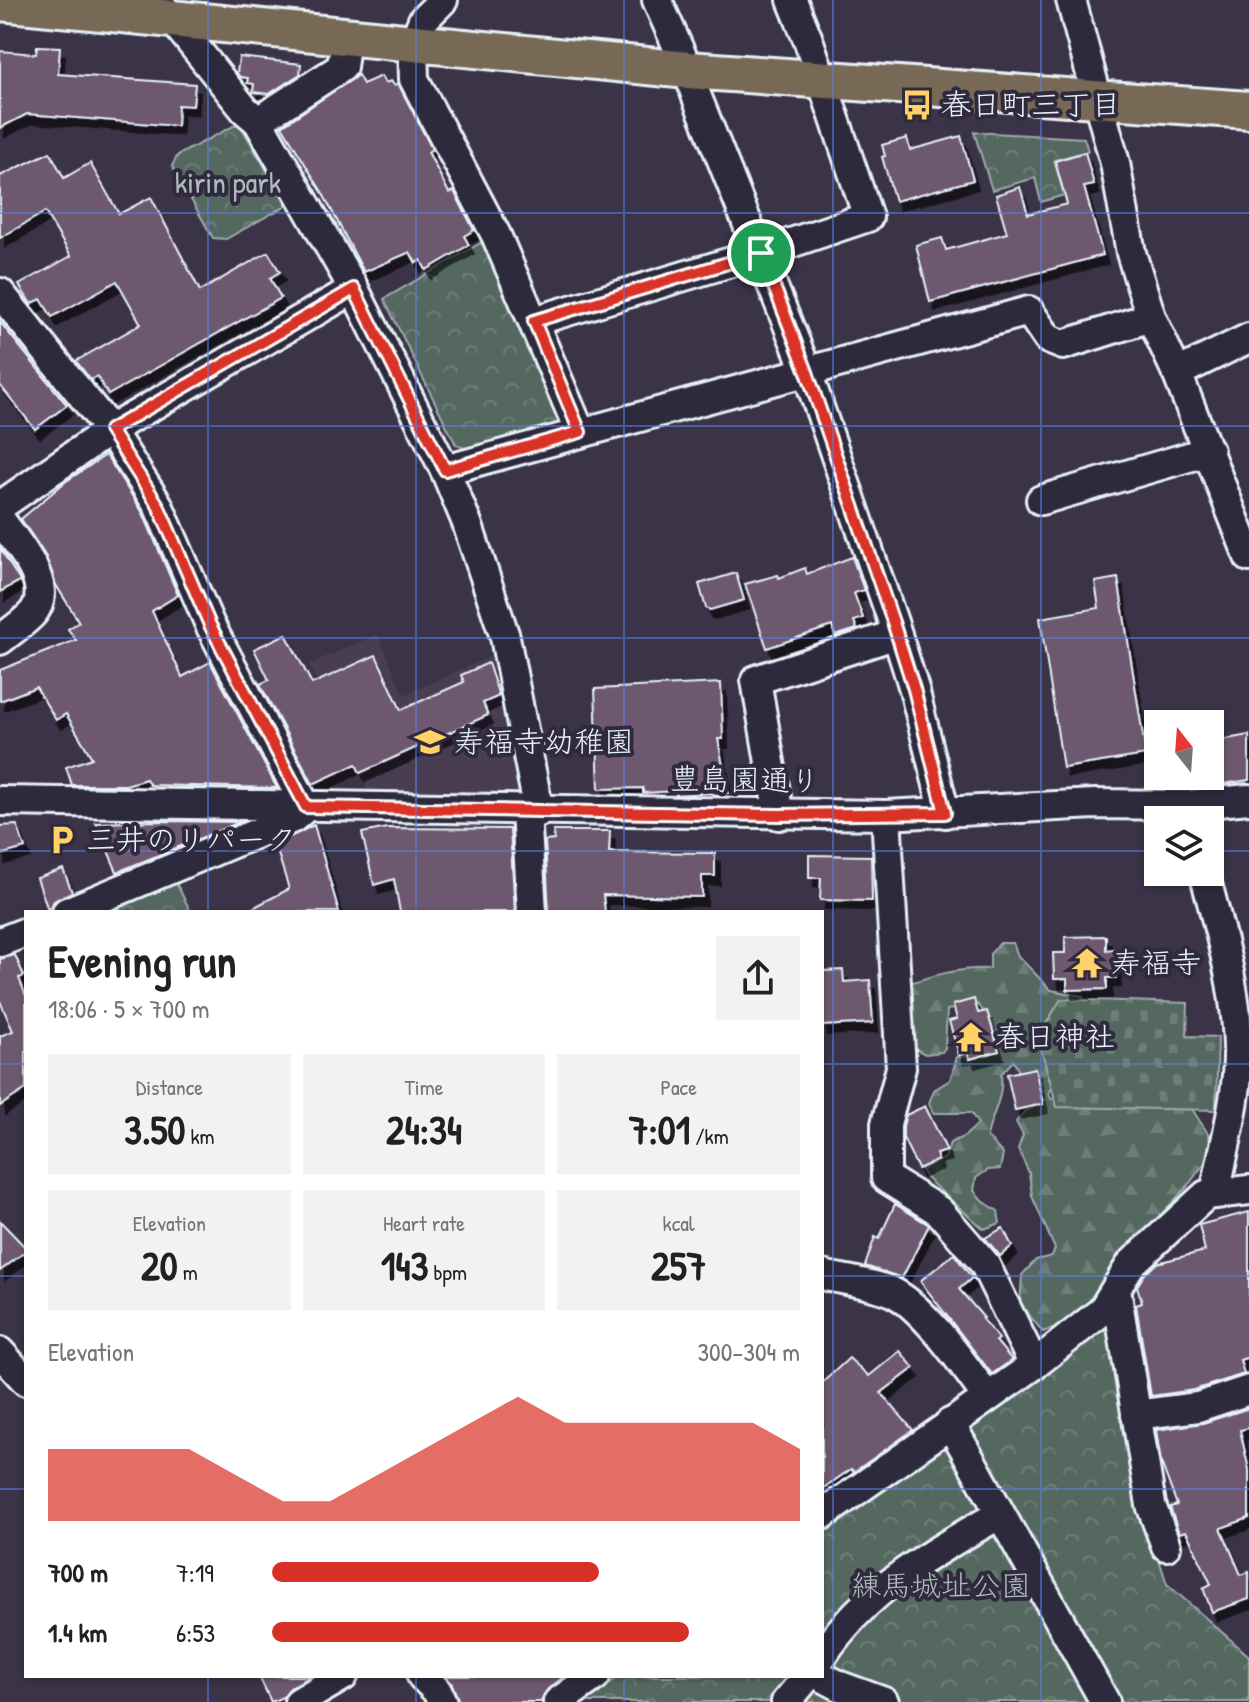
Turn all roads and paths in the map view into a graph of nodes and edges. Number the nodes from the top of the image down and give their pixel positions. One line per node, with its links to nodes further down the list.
1 (443, 0): 8 (street)
2 (657, 0): 9 (street)
3 (792, 0): 10 (street)
4 (1071, 0): 11 (street)
5 (22, 2): 6 (main road)
6 (165, 10): 7 (main road); 13 (street)
7 (346, 37): 8 (main road); 13 (street)
8 (413, 45): 9 (main road); 18 (street)
9 (688, 70): 10 (main road); 14 (street)
10 (821, 80): 11 (main road); 14 (street)
11 (1097, 99): 12 (main road); 17 (street)
12 (1249, 110)
13 (258, 121): 15 (street)
14 (761, 253): 18 (street); 20 (street)
15 (354, 289): 22 (street); 25 (street)
16 (0, 293): 22 (street)
17 (1151, 317): 20 (street); 21 (street)
18 (534, 321): 23 (street)
19 (1249, 338): 21 (street)
20 (807, 372): 23 (street); 31 (street)
21 (1177, 373): 24 (street)
22 (110, 430): 27 (street); 37 (street)
23 (580, 432): 25 (street)
24 (1209, 451): 26 (street); 28 (street)
25 (445, 470): 39 (street)
26 (1041, 500)
27 (0, 506)
28 (1242, 518): 30 (street)
29 (0, 519): 32 (street)
30 (1249, 557)
31 (897, 634): 40 (street); 41 (street)
32 (0, 640)
33 (0, 776): 35 (street)
34 (1249, 799): 36 (street, 豊島園通り)
35 (7, 801): 37 (street, 豊島園通り)
36 (1216, 806)
37 (306, 807): 39 (street, 豊島園通り); 44 (street)
38 (1144, 808): 40 (street, 豊島園通り)
39 (532, 811): 41 (street, 豊島園通り); 45 (street)
40 (945, 813): 42 (street, 豊島園通り)
41 (779, 815): 42 (street, 豊島園通り)
42 (886, 815): 53 (street)
43 (1208, 886): 49 (street)
44 (72, 910)
45 (532, 910)
46 (24, 933): 47 (street)
47 (0, 942)
48 (1249, 1190): 49 (street)
49 (1215, 1194): 51 (street)
50 (824, 1275): 56 (street)
51 (1116, 1289): 53 (street); 57 (street)
52 (0, 1352): 54 (street)
53 (1034, 1365): 56 (street)
54 (24, 1379)
55 (1249, 1390): 57 (street)
56 (987, 1397): 58 (street)
57 (1136, 1415): 61 (street)
58 (950, 1423): 59 (street); 60 (street)
59 (824, 1514)
60 (999, 1515): 62 (street); 73 (street)
61 (1166, 1546)
62 (824, 1653)
63 (340, 1678): 68 (street)
64 (424, 1678): 69 (street)
65 (592, 1678): 70 (street)
66 (806, 1678): 71 (street)
67 (824, 1678): 72 (street)
68 (299, 1702)
69 (442, 1702)
70 (558, 1702)
71 (786, 1702)
72 (884, 1702)
73 (1105, 1702)

